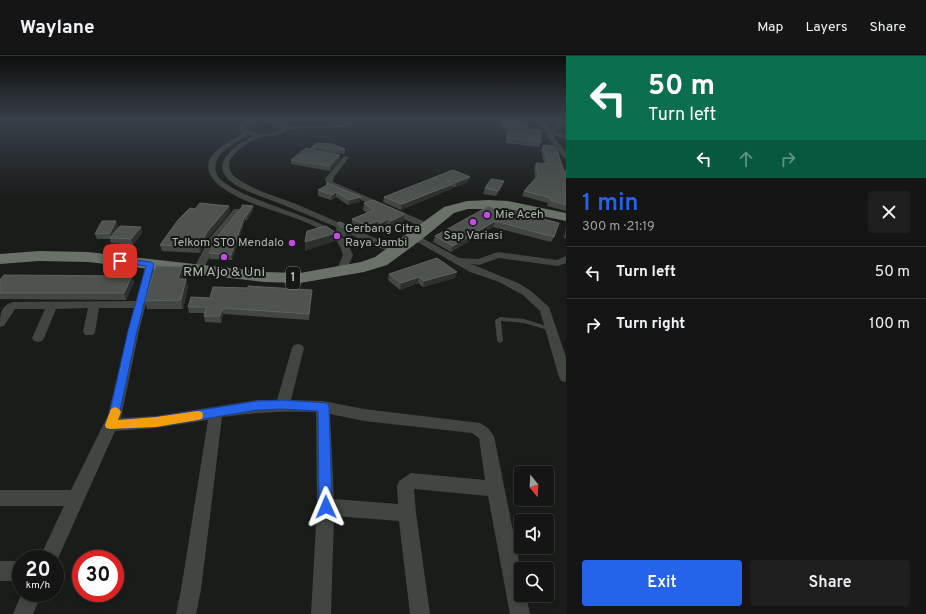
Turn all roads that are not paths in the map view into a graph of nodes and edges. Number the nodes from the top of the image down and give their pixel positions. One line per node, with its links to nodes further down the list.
1 (230, 145): 18 (street)
2 (242, 145): 12 (street)
3 (556, 145): 4 (street)
4 (558, 148): 5 (street); 7 (street)
5 (566, 148)
6 (342, 157): 10 (street)
7 (566, 157)
8 (236, 211): 17 (street)
9 (566, 217): 10 (highway, 1)
10 (427, 226): 11 (highway, 1)
11 (415, 237): 12 (highway, 1); 15 (street)
12 (396, 250): 18 (highway, 1)
13 (0, 259): 16 (highway, 1)
14 (566, 259): 15 (street)
15 (457, 260): 23 (street)
16 (151, 264): 17 (highway, 1); 19 (street)
17 (198, 270): 18 (highway, 1)
18 (341, 272)
19 (140, 304): 20 (street); 32 (street)
20 (94, 305): 21 (street); 24 (street)
21 (52, 306): 22 (street); 25 (street)
22 (0, 323)
23 (551, 329): 26 (lane); 28 (street)
24 (89, 332)
25 (38, 338)
26 (500, 341)
27 (298, 348): 29 (street)
28 (566, 377)
29 (283, 405): 30 (street); 31 (street)
30 (323, 406): 33 (street); 36 (street)
31 (216, 412): 32 (street); 43 (street)
32 (110, 425): 35 (street)
33 (495, 489): 37 (street); 46 (street)
34 (0, 498): 35 (street)
35 (76, 498): 38 (street)
36 (326, 507): 37 (street); 44 (street)
37 (407, 513): 45 (street)
38 (52, 550)
39 (0, 571): 40 (street)
40 (12, 571)
41 (28, 602): 42 (street)
42 (23, 614)
43 (186, 614)
44 (321, 614)
45 (420, 614)
46 (520, 614)

